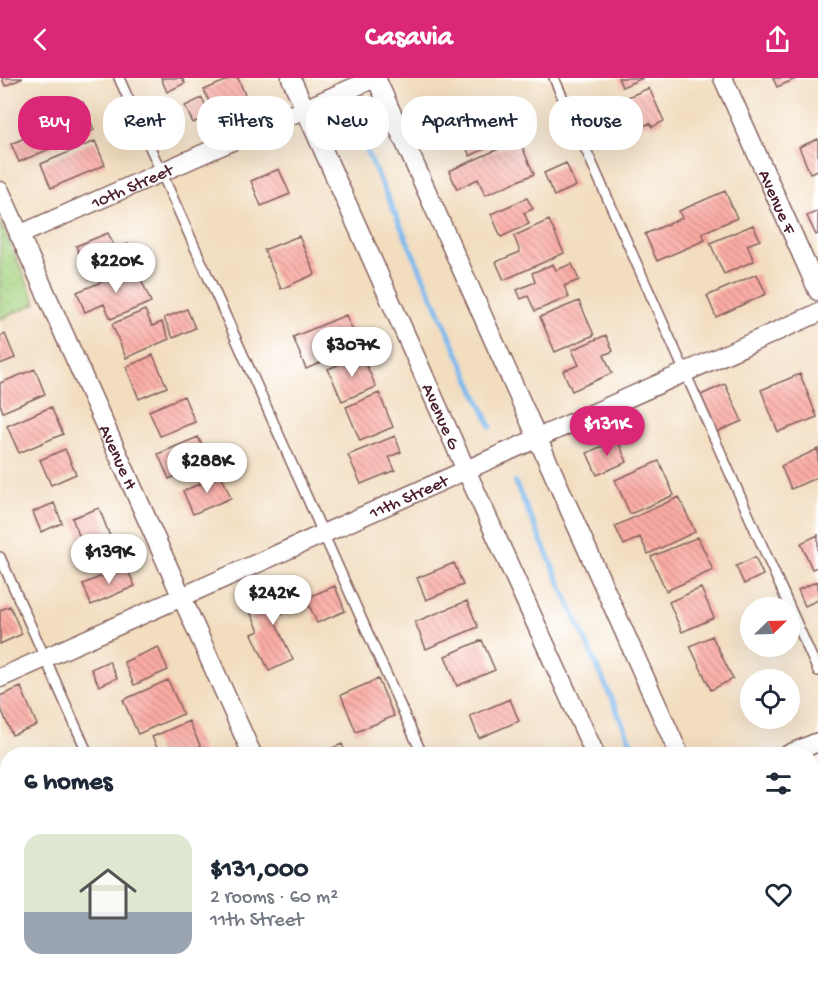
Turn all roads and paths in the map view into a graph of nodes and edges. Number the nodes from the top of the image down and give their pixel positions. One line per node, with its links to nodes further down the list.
1 (119, 78): 7 (lane)
2 (291, 78): 6 (street, Avenue G)
3 (376, 78): 6 (street, 10th Street); 13 (street)
4 (554, 78): 12 (lane)
5 (723, 78): 10 (street, Avenue F)
6 (305, 110): 7 (street, 10th Street); 14 (street, Avenue G)
7 (162, 173): 9 (street, 10th Street); 15 (lane)
8 (0, 191): 9 (street, Avenue H)
9 (20, 235): 17 (street, Avenue H)
10 (818, 291)
11 (818, 313): 12 (street, 11th Street)
12 (685, 372): 13 (street, 11th Street); 19 (lane)
13 (537, 438): 14 (street, 11th Street); 25 (street)
14 (466, 471): 15 (street, 11th Street); 24 (street, Avenue G)
15 (323, 534): 17 (street, 11th Street); 23 (lane)
16 (0, 557): 18 (lane)
17 (182, 597): 18 (street, 11th Street); 22 (street, Avenue H)
18 (45, 658): 20 (street, 11th Street); 21 (lane)
19 (818, 671)
20 (0, 678)
21 (85, 747)
22 (249, 747)
23 (419, 747)
24 (592, 747)
25 (675, 747)

